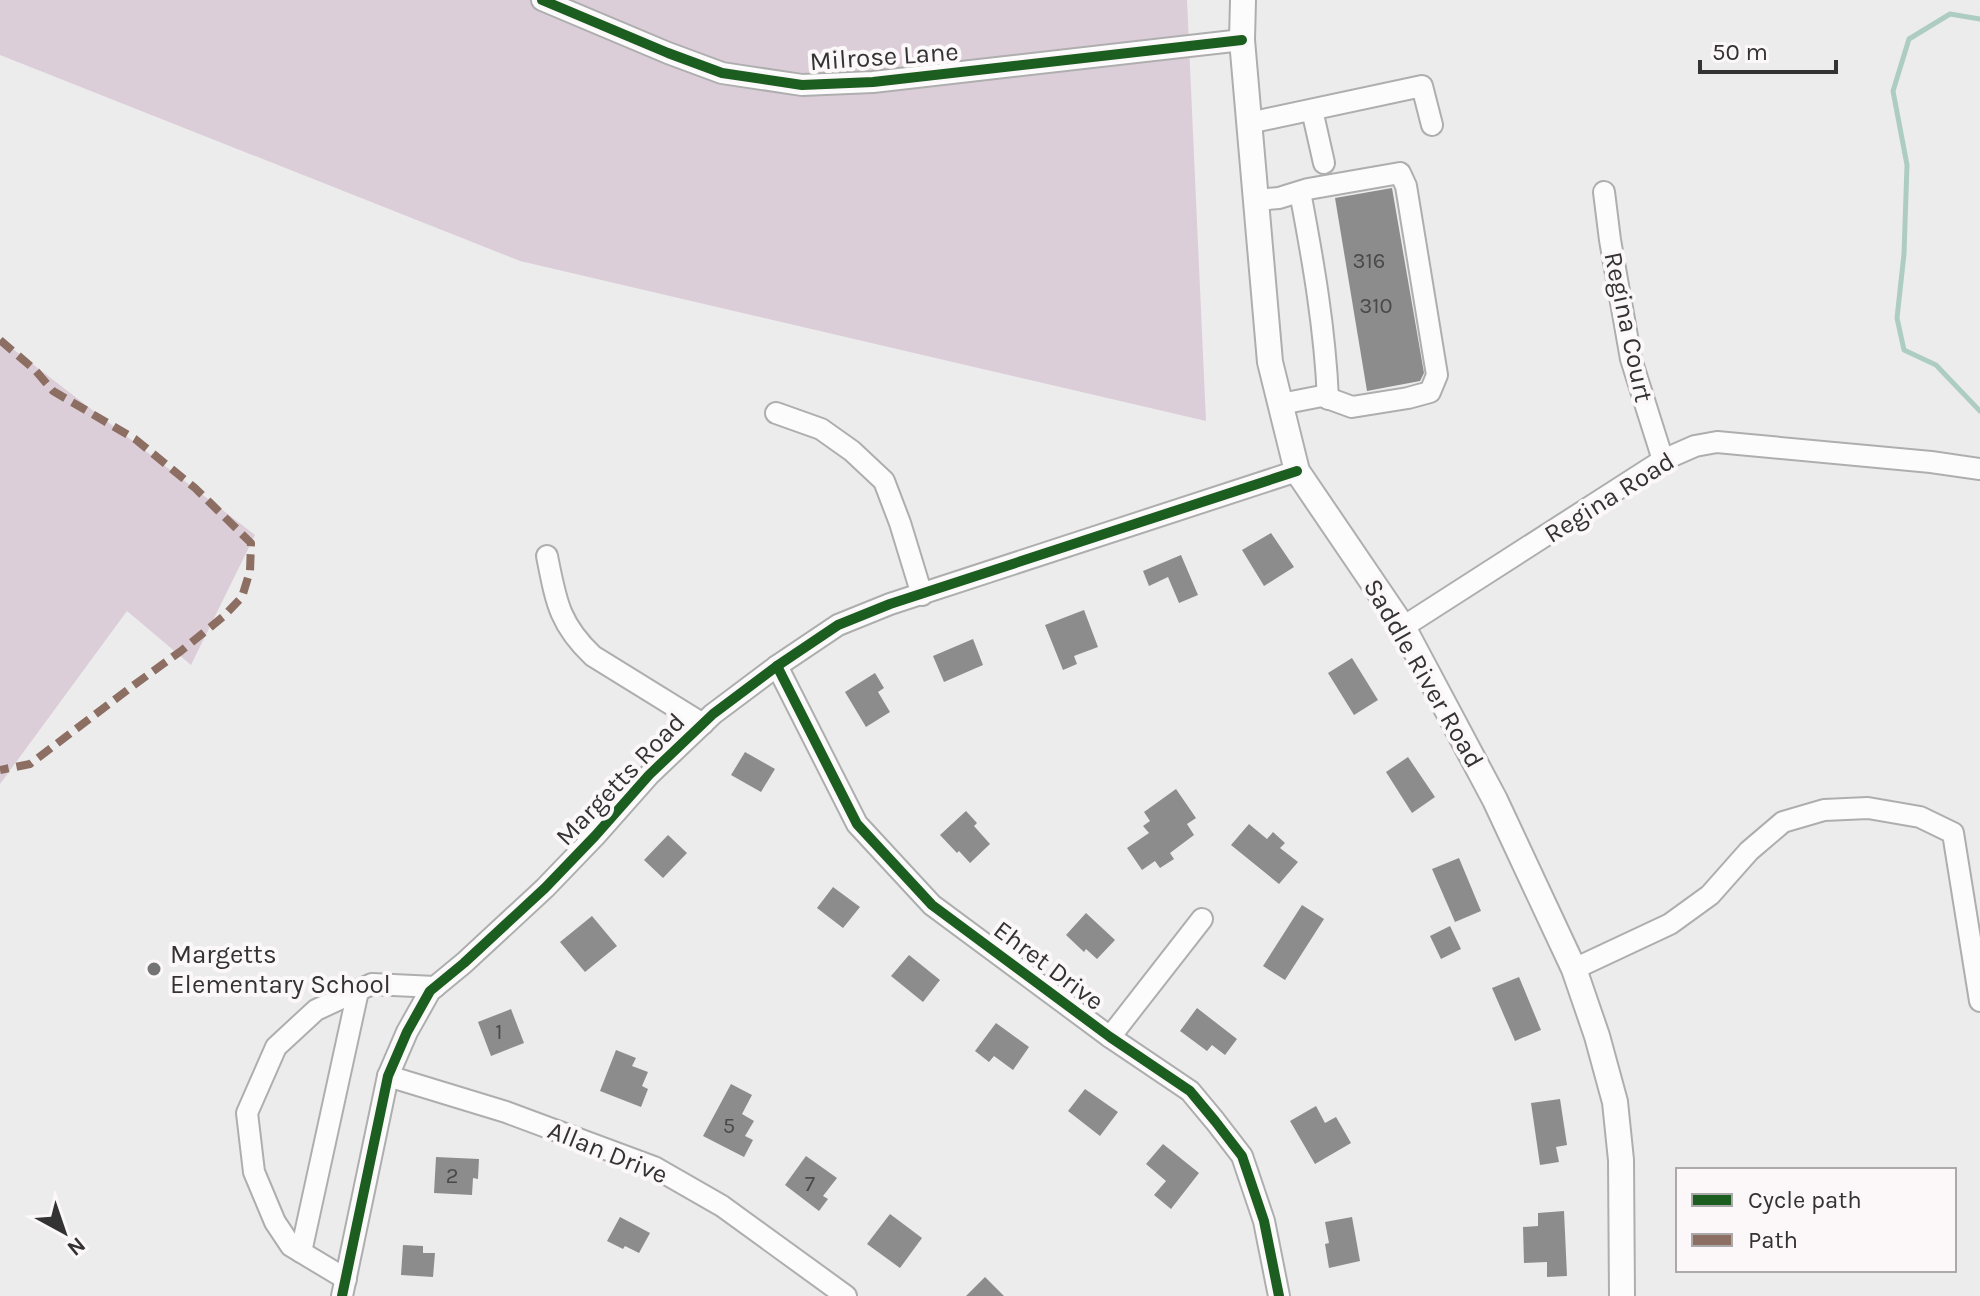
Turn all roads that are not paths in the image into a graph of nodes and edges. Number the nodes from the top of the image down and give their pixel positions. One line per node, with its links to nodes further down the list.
1 (542, 0): 3 (street, Milrose Lane)
2 (1243, 0): 3 (main road, Saddle River Road)
3 (1242, 40): 5 (main road, Saddle River Road)
4 (1312, 110): 5 (street); 6 (street); 7 (street)
5 (1249, 123): 10 (main road, Saddle River Road)
6 (1432, 125)
7 (1324, 163)
8 (1300, 192): 10 (street); 11 (street); 11 (street)
9 (1604, 192): 14 (street, Regina Court)
10 (1256, 200): 12 (main road, Saddle River Road)
11 (1328, 399): 12 (street)
12 (1281, 404): 16 (main road, Saddle River Road)
13 (776, 413): 18 (street)
14 (1663, 460): 15 (street, Regina Road); 19 (street, Regina Road)
15 (1980, 469)
16 (1297, 471): 18 (street, Margetts Road); 19 (main road, Saddle River Road)
17 (547, 556): 21 (street)
18 (922, 595): 20 (street, Margetts Road)
19 (1403, 627): 23 (main road, Saddle River Road)
20 (777, 666): 21 (street, Margetts Road); 27 (street, Ehret Drive)
21 (703, 724): 24 (street, Margetts Road)
22 (1202, 919): 27 (street)
23 (1574, 969): 26 (street); 33 (main road, Saddle River Road)
24 (435, 987): 25 (street); 28 (street, Margetts Road)
25 (358, 991): 29 (street); 29 (street)
26 (1980, 1001)
27 (1110, 1037): 32 (street, Ehret Drive)
28 (388, 1076): 30 (street, Margetts Road); 31 (street, Allan Drive)
29 (301, 1252): 30 (street)
30 (344, 1287)
31 (837, 1293)
32 (1279, 1296)
33 (1622, 1296)

